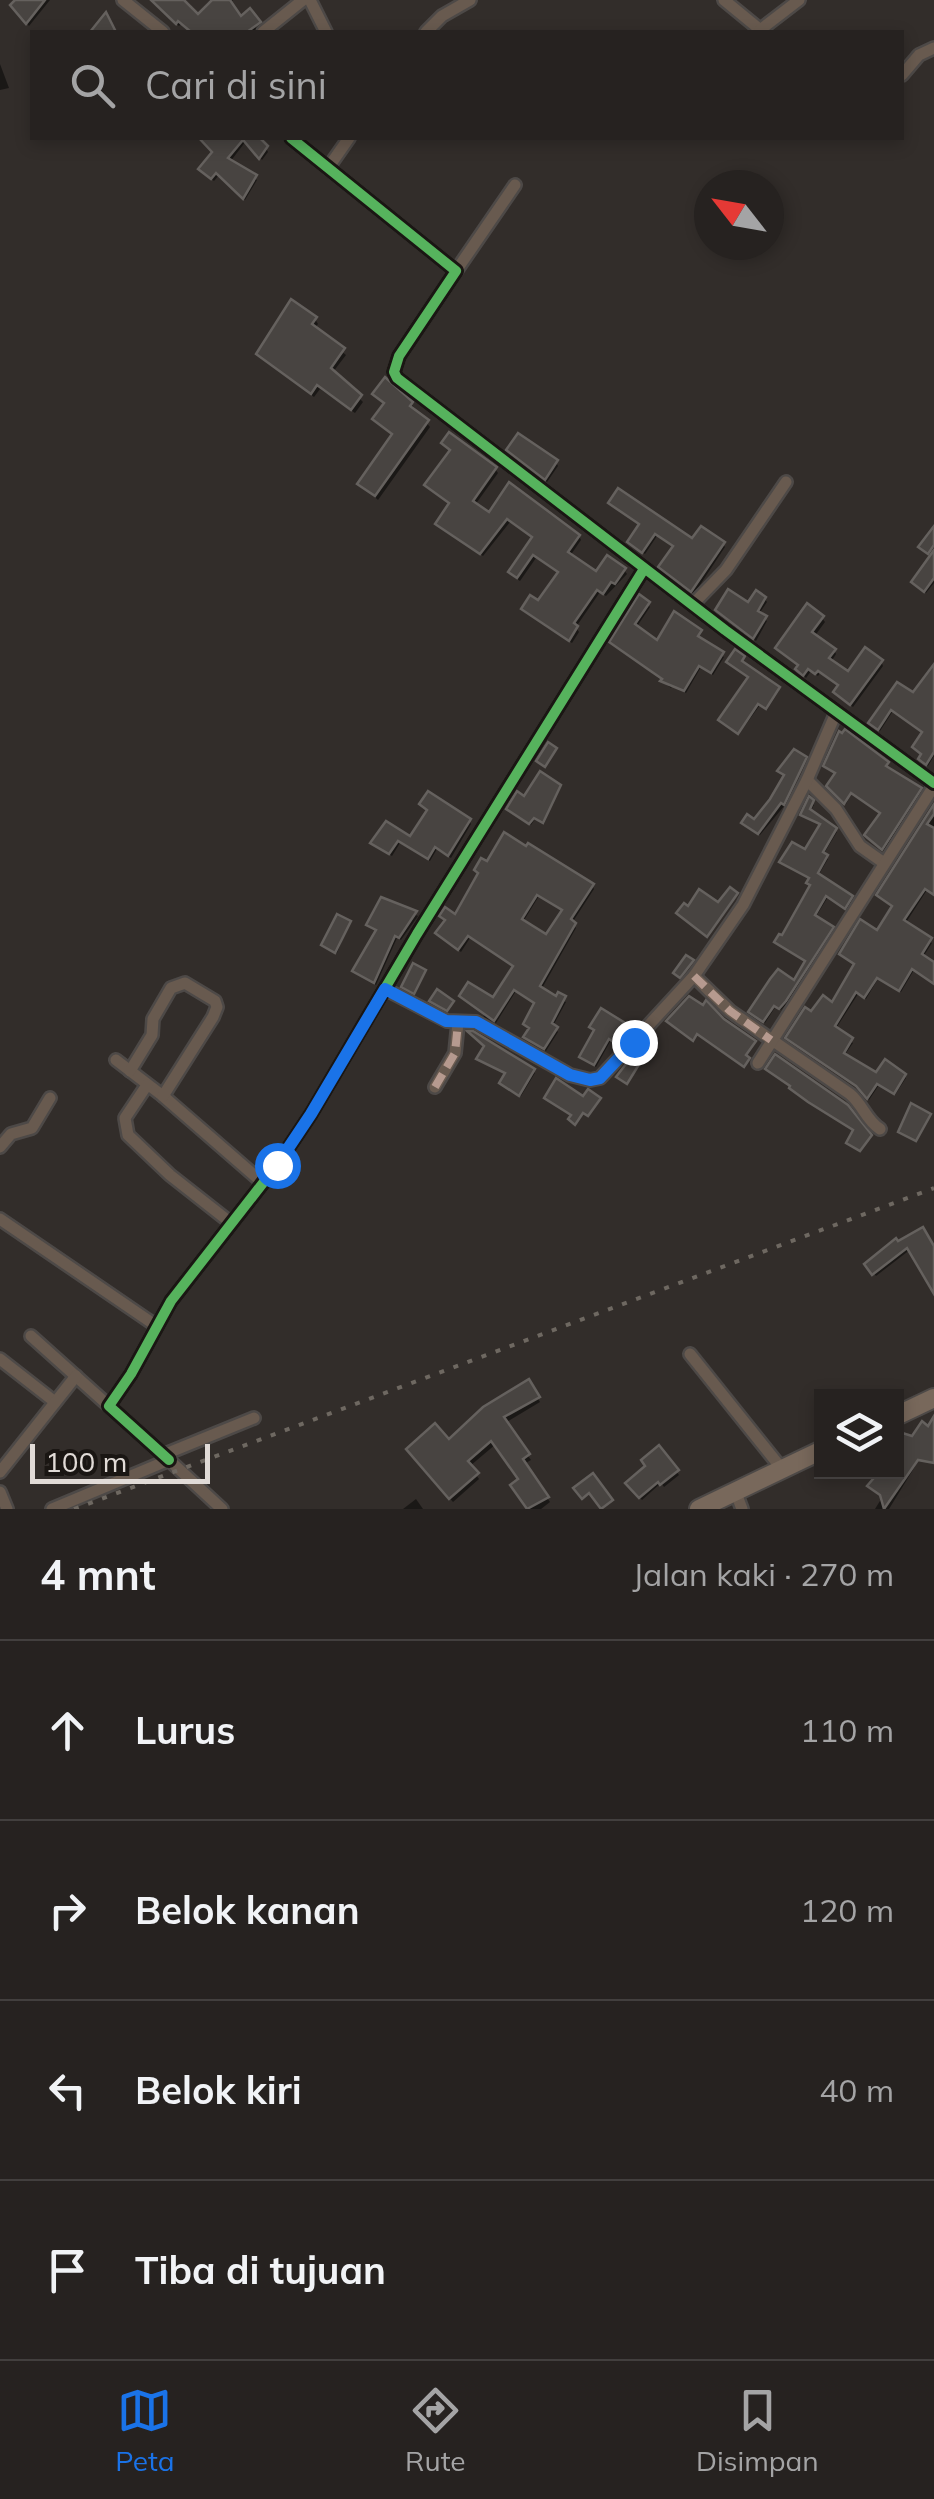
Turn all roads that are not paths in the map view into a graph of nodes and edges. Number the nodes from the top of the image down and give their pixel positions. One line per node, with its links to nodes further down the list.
1 (123, 0): 6 (street)
2 (306, 0): 7 (street); 8 (street)
3 (470, 0): 9 (street)
4 (724, 0): 10 (street)
5 (799, 0): 11 (street)
6 (160, 30)
7 (265, 30)
8 (325, 30)
9 (428, 30)
10 (760, 30)
11 (762, 30)
12 (934, 48): 13 (street)
13 (904, 72)
14 (293, 140): 16 (street)
15 (349, 140): 16 (street)
16 (328, 168): 18 (street)
17 (515, 185): 18 (street)
18 (456, 272): 20 (street)
19 (786, 482): 21 (street)
20 (644, 569): 21 (street); 27 (street)
21 (693, 604): 22 (street)
22 (836, 713): 23 (street); 24 (street)
23 (807, 780): 25 (street); 26 (street)
24 (934, 784): 25 (street)
25 (884, 863): 29 (street)
26 (694, 976): 28 (street); 29 (street)
27 (385, 989): 28 (street); 39 (street)
28 (458, 1023): 34 (street)
29 (771, 1040): 31 (street); 37 (street)
30 (116, 1060): 32 (street)
31 (758, 1063)
32 (130, 1071): 33 (street); 35 (street)
33 (148, 1084): 35 (street); 41 (street)
34 (435, 1087)
35 (163, 1096): 39 (street)
36 (50, 1098): 38 (street)
37 (880, 1130)
38 (0, 1147)
39 (262, 1183): 41 (street)
40 (0, 1218): 42 (street)
41 (230, 1223): 42 (street)
42 (156, 1325): 49 (street)
43 (31, 1336): 46 (street)
44 (690, 1354): 54 (street)
45 (0, 1360): 48 (street)
46 (76, 1376): 48 (street); 49 (street)
47 (934, 1398): 50 (highway)
48 (55, 1402): 55 (street)
49 (109, 1406): 53 (street)
50 (904, 1412)
51 (254, 1418): 53 (street)
52 (814, 1454): 54 (highway)
53 (166, 1458): 59 (street); 60 (street)
54 (782, 1469): 57 (highway)
55 (0, 1472)
56 (0, 1492): 58 (street)
57 (739, 1501): 61 (highway)
58 (7, 1509)
59 (52, 1509)
60 (222, 1509)
61 (699, 1509)

